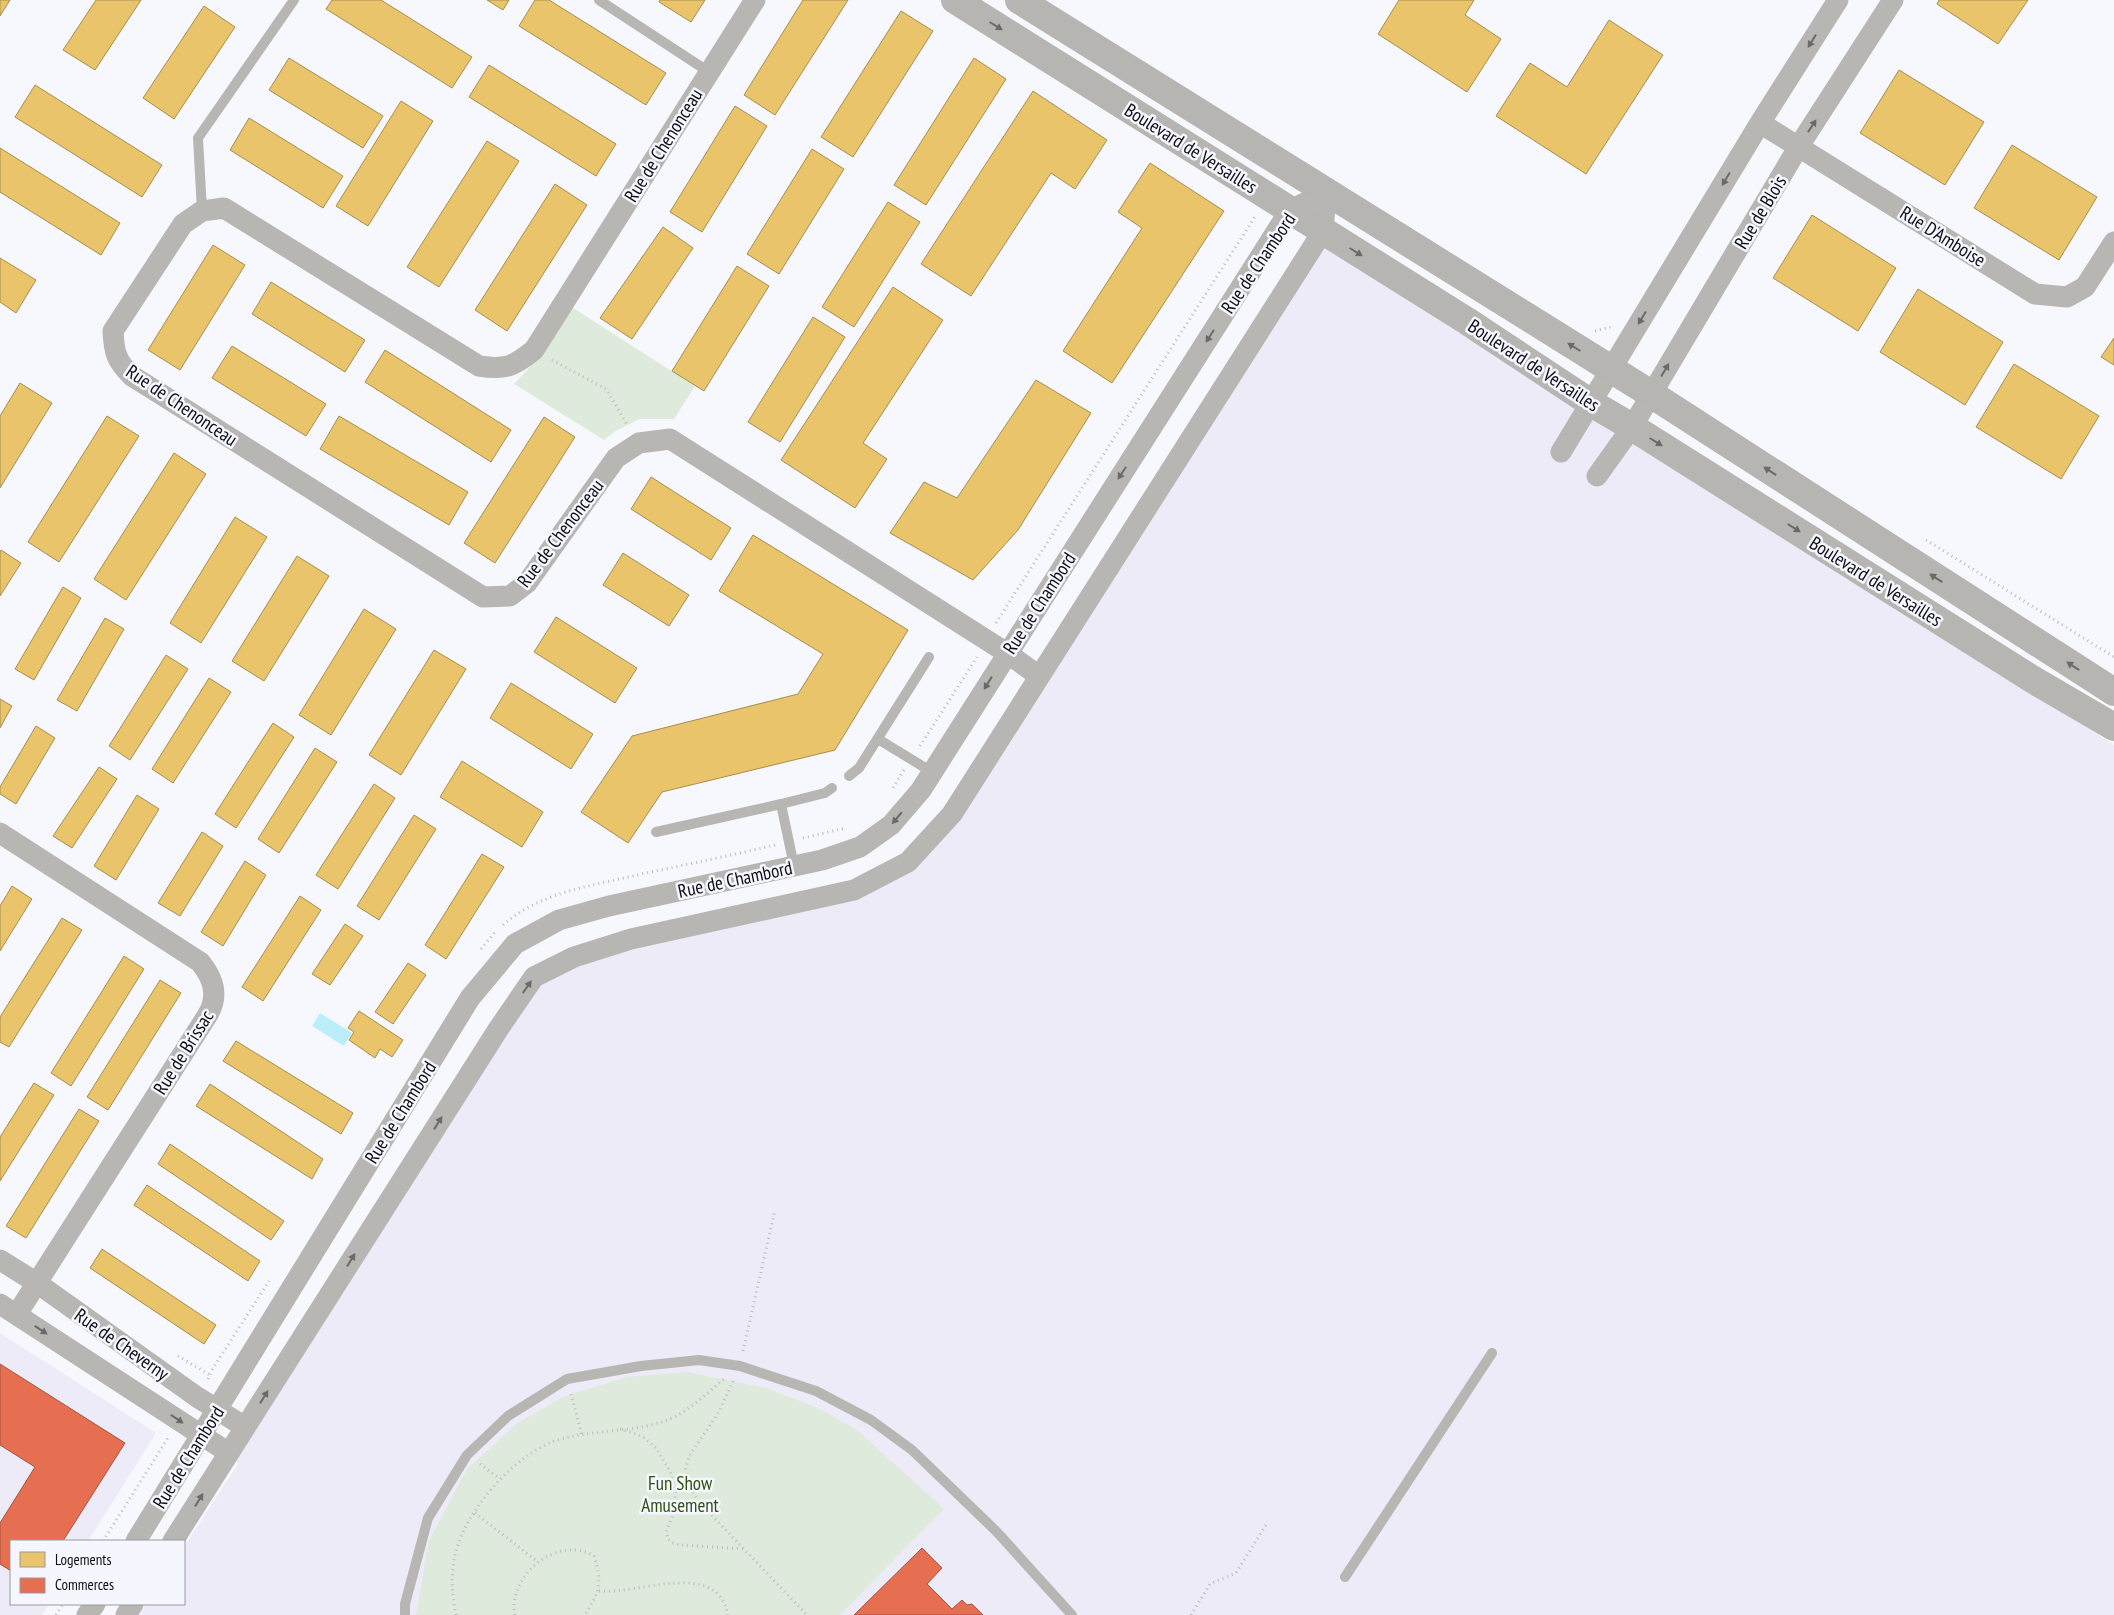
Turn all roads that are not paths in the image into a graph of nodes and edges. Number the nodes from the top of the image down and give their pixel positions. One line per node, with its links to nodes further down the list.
1 (294, 0): 13 (lane)
2 (599, 0): 8 (lane)
3 (755, 0): 8 (street, Rue de Chenonceau)
4 (955, 0): 12 (street, Boulevard de Versailles, one-way to 12)
5 (1019, 0): 11 (street, Boulevard de Versailles)
6 (1838, 0): 9 (street, one-way to 9)
7 (1893, 0): 10 (street, Rue de Blois, one-way to 7)
8 (709, 72): 13 (street, Rue de Chenonceau)
9 (1760, 123): 10 (street, Rue D'Amboise); 16 (street, one-way to 16)
10 (1800, 146): 15 (street, Rue D'Amboise); 17 (street, Rue de Blois, one-way to 10)
11 (1326, 193): 12 (street, Rue de Chambord); 14 (street, Rue de Chambord); 16 (street, Boulevard de Versailles, one-way to 11)
12 (1290, 210): 14 (street, Boulevard de Versailles); 22 (street, Rue de Chambord, one-way to 22)
13 (202, 211): 22 (street, Rue de Chenonceau)
14 (1323, 231): 18 (street, Boulevard de Versailles, one-way to 18); 24 (street, Rue de Chambord)
15 (2114, 242)
16 (1611, 370): 17 (street, Boulevard de Versailles); 18 (street)
17 (1651, 394): 19 (street, Rue de Blois); 25 (street, Boulevard de Versailles, one-way to 17)
18 (1591, 403): 19 (street, Boulevard de Versailles); 20 (street)
19 (1632, 427): 21 (street, Rue de Blois); 26 (street, Boulevard de Versailles, one-way to 26)
20 (1561, 452)
21 (1597, 476)
22 (1007, 654): 24 (street, Rue de Chenonceau); 28 (street, Rue de Chambord, one-way to 28)
23 (930, 658): 27 (lane)
24 (1039, 676): 40 (street, Rue de Chambord, one-way to 24)
25 (2114, 692)
26 (2114, 727)
27 (878, 740): 28 (lane); 29 (lane)
28 (932, 772): 34 (street, Rue de Chambord, one-way to 34)
29 (848, 776)
30 (832, 788): 31 (lane)
31 (781, 804): 32 (lane); 34 (lane)
32 (656, 832)
33 (0, 833): 36 (street, Rue de Brissac)
34 (794, 866): 39 (street, Rue de Chambord)
35 (0, 1260): 36 (street, Rue de Cheverny)
36 (37, 1283): 37 (street, Rue de Brissac); 39 (street, Rue de Cheverny)
37 (9, 1309): 41 (street, Rue de Cheverny, one-way to 41)
38 (1492, 1354): 45 (lane)
39 (218, 1409): 40 (street, Rue de Cheverny); 41 (street, Rue de Chambord)
40 (245, 1427): 42 (street, Rue de Chambord)
41 (202, 1435): 42 (street, Rue de Cheverny); 43 (street, Rue de Chambord)
42 (229, 1453): 44 (street, Rue de Chambord, one-way to 42)
43 (137, 1540)
44 (174, 1540)
45 (1345, 1577)
46 (404, 1615): 47 (lane)
47 (1072, 1615)

